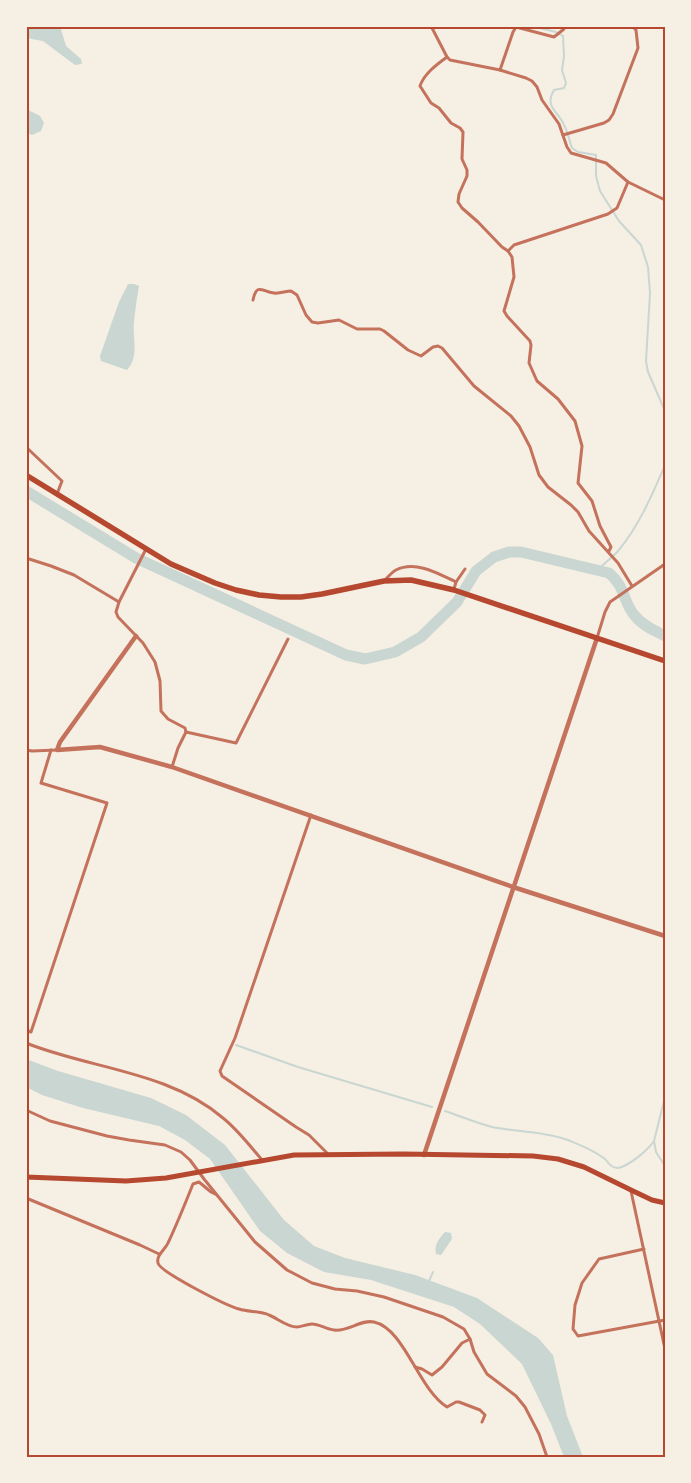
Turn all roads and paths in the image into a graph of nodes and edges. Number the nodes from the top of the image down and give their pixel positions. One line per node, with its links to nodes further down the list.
1 (431, 26): 4 (street)
2 (563, 26): 5 (street)
3 (632, 26): 6 (street)
4 (447, 57): 5 (street); 9 (street)
5 (500, 70): 6 (street)
6 (563, 136): 7 (street)
7 (628, 182): 8 (street); 9 (street)
8 (665, 200)
9 (508, 251): 14 (street)
10 (253, 300): 14 (street)
11 (26, 447): 13 (street)
12 (26, 475): 13 (highway)
13 (57, 494): 15 (highway)
14 (608, 551): 21 (street)
15 (145, 552): 19 (highway); 23 (street)
16 (26, 558): 23 (street)
17 (665, 564): 21 (street)
18 (465, 569): 20 (street)
19 (384, 581): 20 (street); 22 (highway)
20 (456, 582): 22 (street)
21 (631, 587): 25 (street)
22 (454, 590): 25 (highway)
23 (119, 602): 24 (street)
24 (136, 636): 28 (street); 30 (street)
25 (598, 638): 27 (highway); 33 (street)
26 (288, 639): 28 (street)
27 (665, 661)
28 (186, 732): 31 (street)
29 (26, 750): 30 (street)
30 (54, 750): 31 (street); 35 (street)
31 (172, 766): 32 (street)
32 (311, 815): 33 (street); 38 (street)
33 (513, 887): 34 (street); 39 (street)
34 (665, 936)
35 (26, 1030)
36 (26, 1043): 40 (street)
37 (26, 1110): 41 (street)
38 (328, 1154): 39 (main road); 40 (main road)
39 (424, 1155): 43 (main road)
40 (261, 1161): 41 (main road)
41 (202, 1172): 42 (main road); 44 (street)
42 (26, 1176)
43 (631, 1190): 46 (main road); 47 (street)
44 (216, 1194): 48 (street); 51 (street)
45 (26, 1198): 48 (street)
46 (665, 1203)
47 (644, 1250): 50 (street); 50 (street)
48 (159, 1254): 53 (street)
49 (665, 1320): 50 (street)
50 (659, 1322): 52 (street)
51 (470, 1339): 53 (street); 55 (street)
52 (665, 1349)
53 (415, 1367): 54 (street)
54 (482, 1422)
55 (547, 1457)

